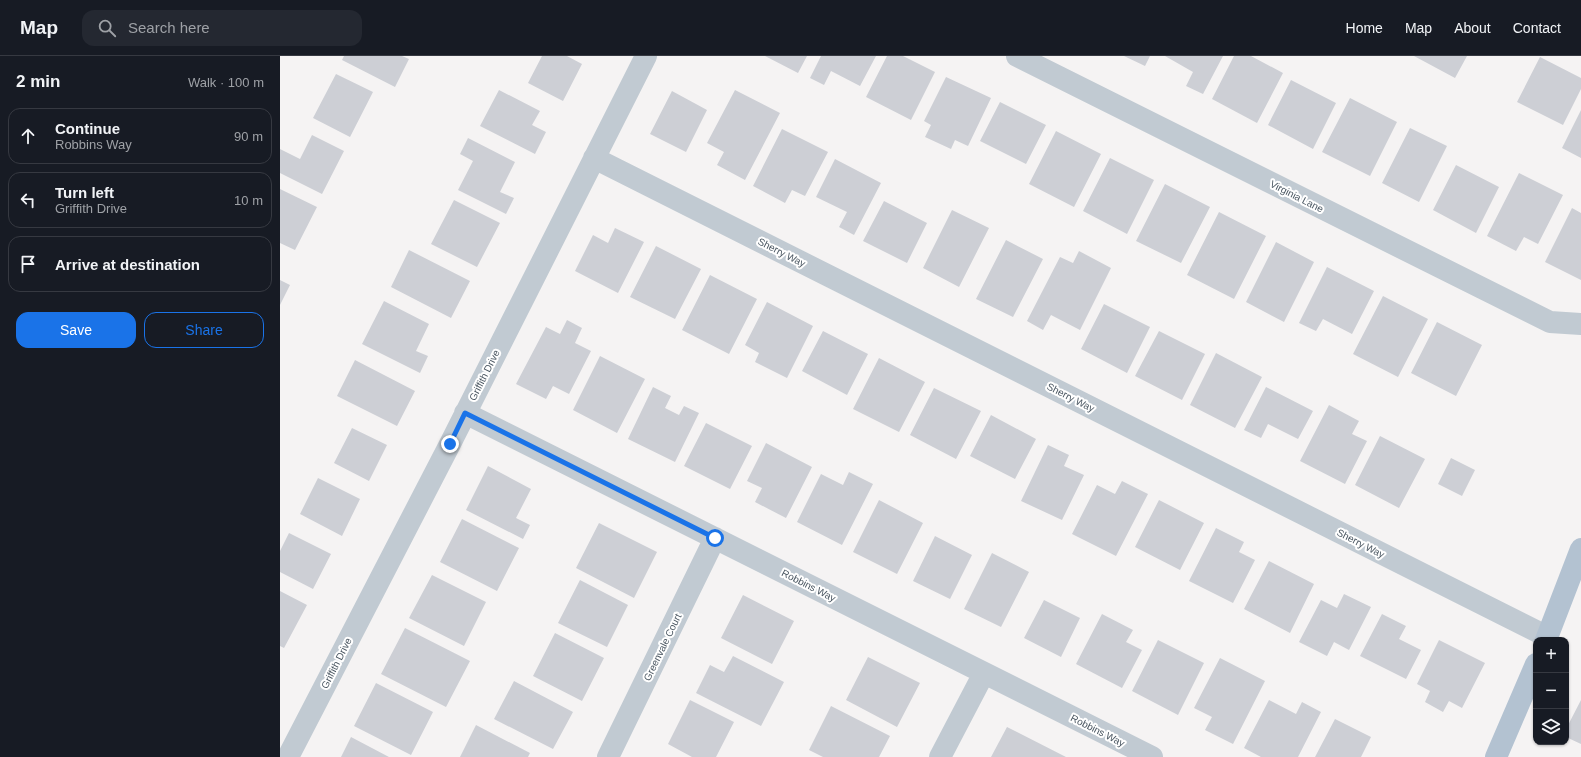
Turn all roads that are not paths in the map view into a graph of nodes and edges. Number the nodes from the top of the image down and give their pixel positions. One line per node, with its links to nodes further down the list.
1 (646, 56): 3 (street, Griffith Drive)
2 (1017, 56): 4 (street, Virginia Lane)
3 (594, 158): 5 (street, Griffith Drive); 8 (street, Sherry Way)
4 (1581, 324)
5 (465, 413): 6 (street, Robbins Way); 12 (street, Griffith Drive)
6 (715, 538): 11 (street, Robbins Way); 13 (street, Greenvale Court)
7 (1581, 549): 9 (main road)
8 (1545, 637)
9 (1547, 637)
10 (1533, 671): 16 (main road)
11 (984, 673): 14 (street); 15 (street, Robbins Way)
12 (288, 757)
13 (608, 757)
14 (940, 757)
15 (1152, 757)
16 (1496, 757)

